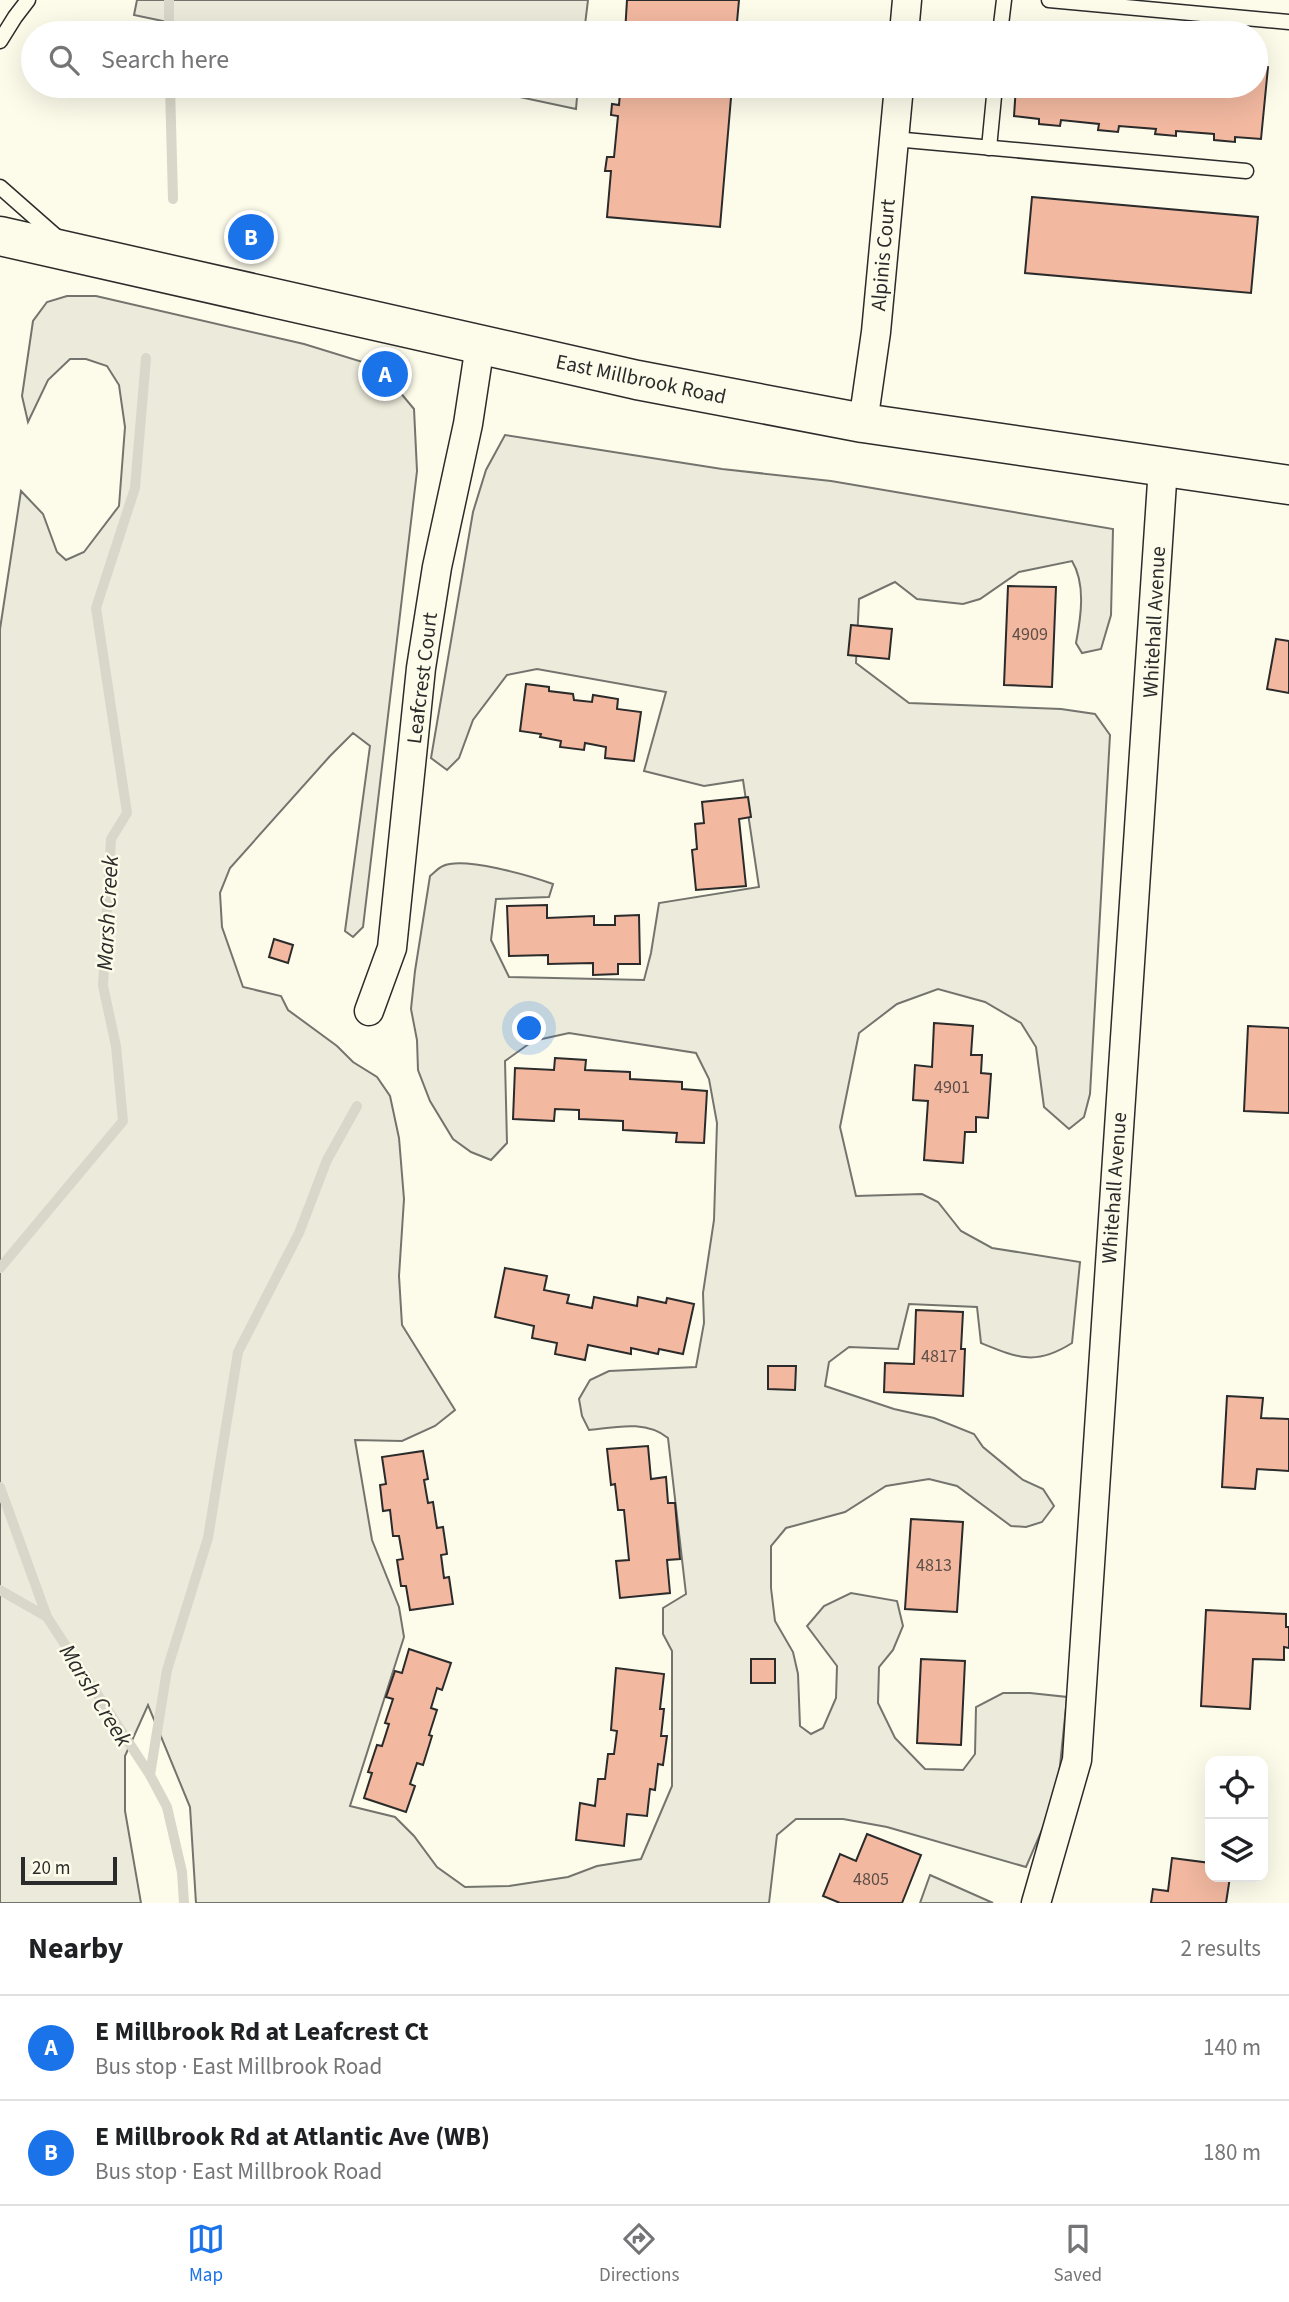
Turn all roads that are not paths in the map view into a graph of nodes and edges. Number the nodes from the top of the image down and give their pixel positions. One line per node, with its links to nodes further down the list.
1 (28, 0): 8 (lane)
2 (907, 0): 5 (street)
3 (1004, 0): 6 (lane)
4 (1049, 0): 7 (lane)
5 (905, 21)
6 (1001, 21)
7 (1289, 22)
8 (0, 41)
9 (898, 98): 11 (street, Alpinis Court)
10 (994, 98): 12 (lane)
11 (894, 139): 12 (lane); 18 (street, Alpinis Court)
12 (989, 148): 13 (lane)
13 (1246, 171)
14 (0, 187): 16 (lane)
15 (0, 236): 16 (main road, East Millbrook Road)
16 (75, 253): 17 (main road, East Millbrook Road)
17 (480, 345): 18 (main road, East Millbrook Road); 21 (street, Leafcrest Court)
18 (863, 423): 19 (main road, East Millbrook Road)
19 (1163, 467): 20 (main road, East Millbrook Road); 22 (street, Whitehall Avenue)
20 (1289, 485)
21 (369, 1011)
22 (1036, 1903)

